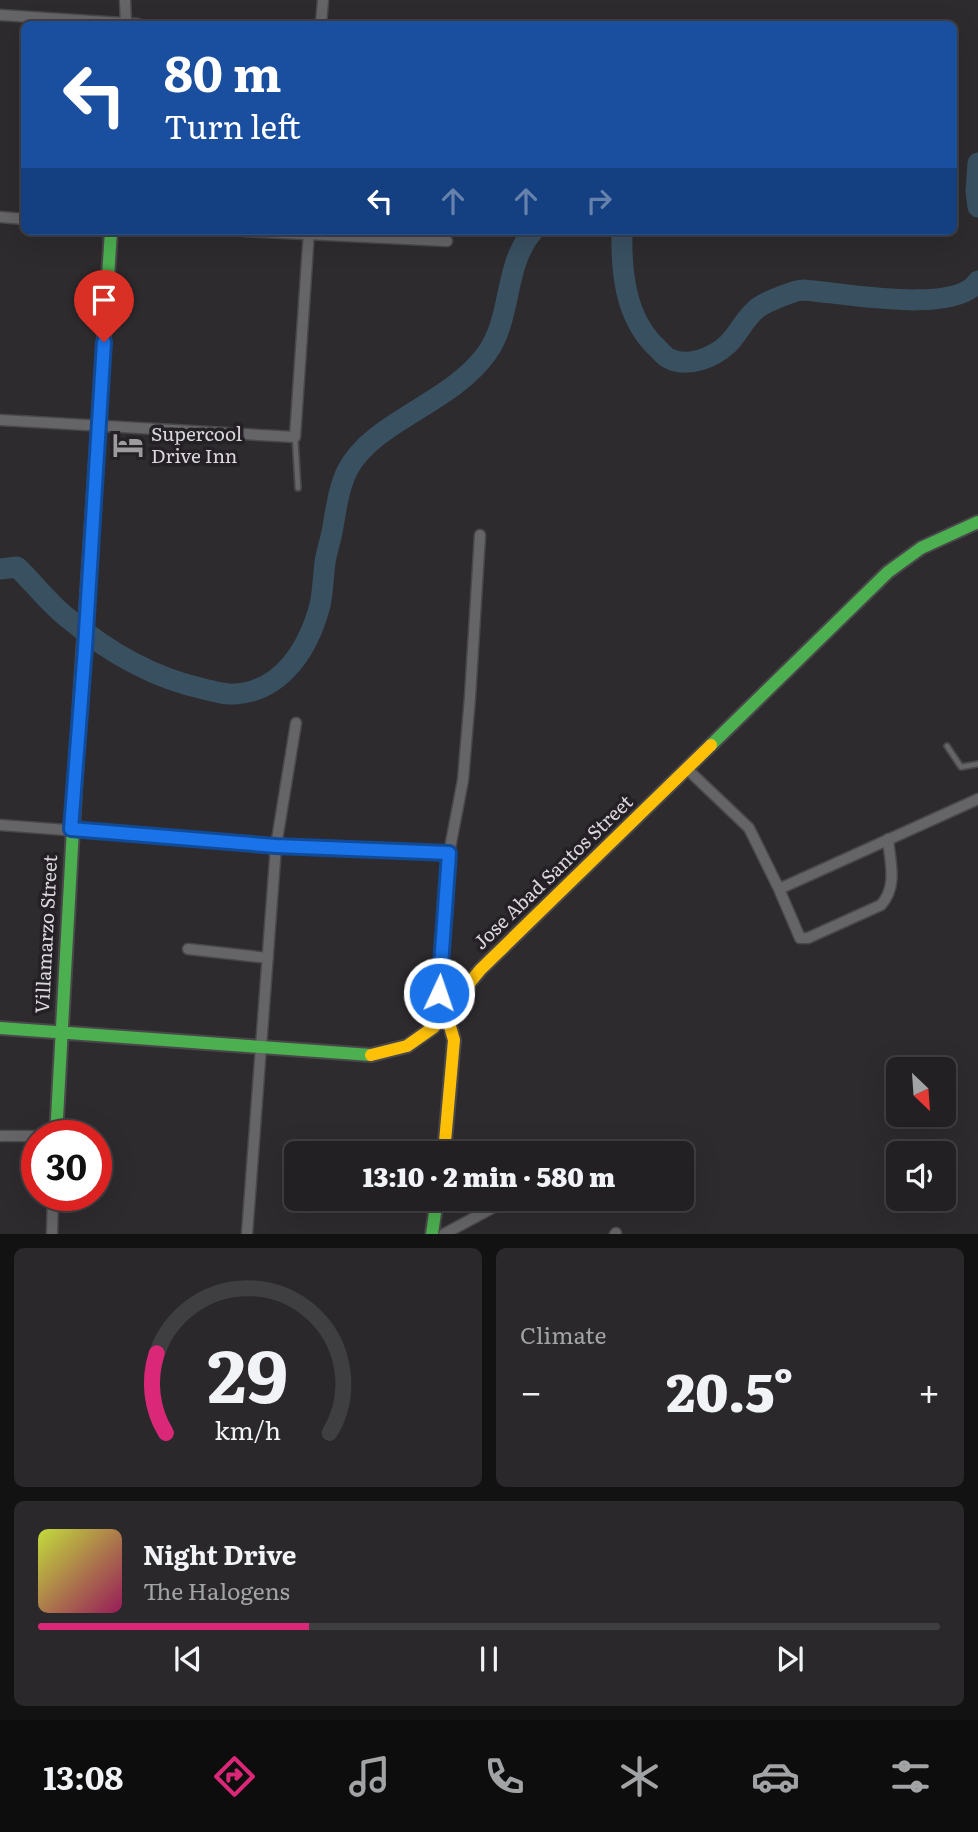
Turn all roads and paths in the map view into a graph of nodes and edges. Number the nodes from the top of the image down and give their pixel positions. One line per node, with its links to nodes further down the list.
1 (125, 0): 5 (street)
2 (323, 0): 6 (street)
3 (0, 15): 4 (street)
4 (84, 21)
5 (126, 21)
6 (321, 21)
7 (0, 217): 8 (street)
8 (21, 219)
9 (111, 235): 14 (main road, Villamarzo Street)
10 (309, 235): 15 (street)
11 (344, 235): 12 (street)
12 (447, 241)
13 (0, 420): 14 (street)
14 (99, 426): 15 (street); 25 (main road, Villamarzo Street)
15 (295, 437): 16 (lane)
16 (298, 488)
17 (978, 522): 22 (main road, Jose Abad Santos Street)
18 (480, 535): 28 (street)
19 (296, 723): 27 (street)
20 (947, 746): 21 (lane)
21 (978, 764)
22 (687, 769): 29 (street); 32 (main road, Jose Abad Santos Street)
23 (978, 799): 26 (street)
24 (0, 825): 25 (street)
25 (71, 829): 27 (street); 34 (main road, Villamarzo Street)
26 (887, 839): 29 (street); 29 (street)
27 (276, 846): 28 (street); 31 (street)
28 (449, 853): 32 (street)
29 (779, 889)
30 (188, 949): 31 (street)
31 (268, 958): 35 (street)
32 (446, 1013): 35 (main road, Jose Abad Santos Street); 39 (main road)
33 (0, 1027): 34 (main road, Jose Abad Santos Street)
34 (61, 1031): 35 (main road, Jose Abad Santos Street); 36 (main road, Villamarzo Street)
35 (261, 1046): 44 (street)
36 (57, 1120)
37 (0, 1136): 38 (street)
38 (21, 1136)
39 (445, 1141)
40 (53, 1211): 43 (street)
41 (435, 1211): 45 (main road)
42 (487, 1211): 46 (street)
43 (52, 1234)
44 (247, 1234)
45 (432, 1234)
46 (444, 1234)

